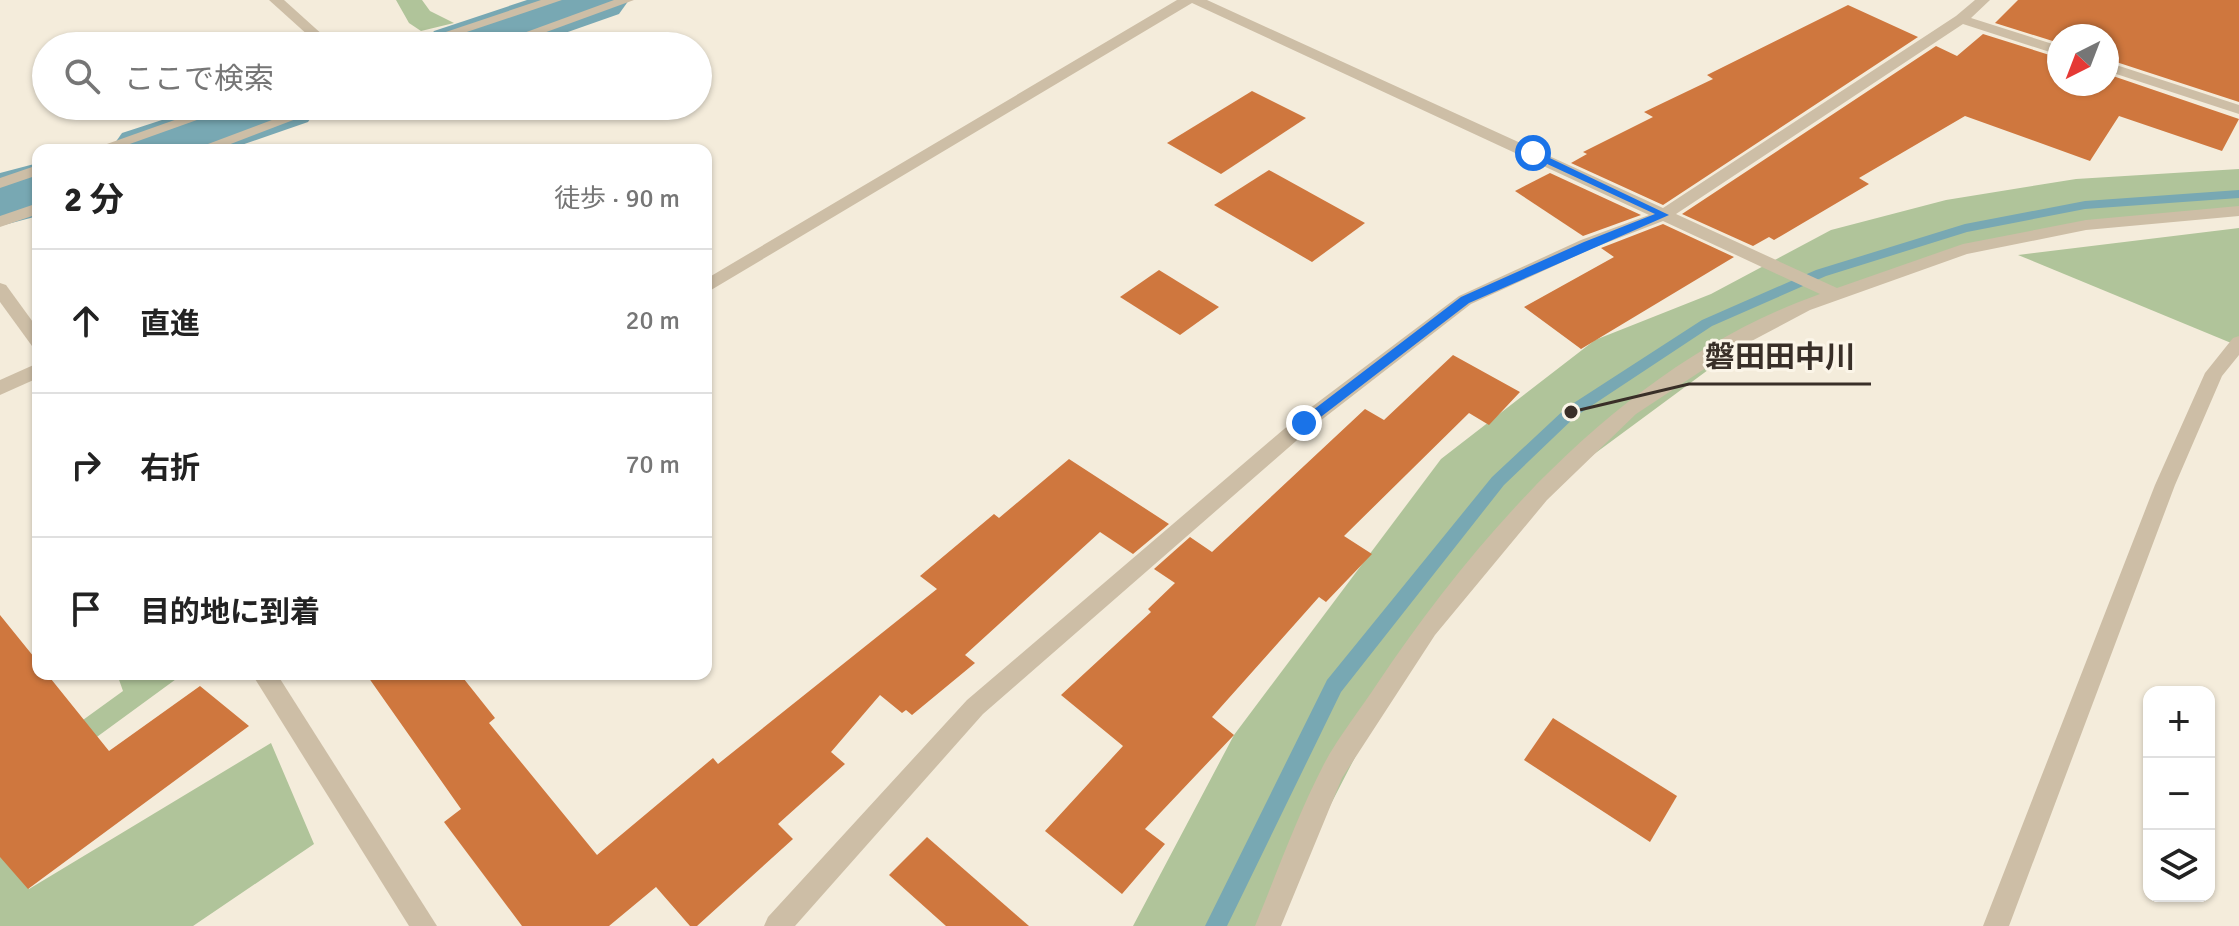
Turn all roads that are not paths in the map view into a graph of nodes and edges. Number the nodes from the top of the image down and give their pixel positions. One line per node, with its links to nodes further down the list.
1 (276, 0): 8 (street)
2 (555, 0): 9 (street)
3 (627, 0): 10 (street)
4 (1187, 0): 24 (street)
5 (1196, 0): 22 (street)
6 (1983, 0): 7 (street)
7 (1961, 19): 11 (street); 22 (street)
8 (312, 32)
9 (455, 32)
10 (535, 32)
11 (2047, 47)
12 (2119, 70): 13 (street)
13 (2239, 110)
14 (187, 120): 16 (street)
15 (284, 120): 17 (street)
16 (116, 144)
17 (217, 144)
18 (32, 172): 19 (street)
19 (0, 183)
20 (32, 210): 23 (street)
21 (2239, 211): 26 (street)
22 (1664, 215): 26 (street); 33 (street)
23 (0, 222)
24 (712, 283)
25 (0, 289): 27 (street)
26 (1837, 295): 34 (street)
27 (32, 334)
28 (2239, 342): 35 (street)
29 (32, 373): 30 (street)
30 (0, 388)
31 (268, 680): 32 (street)
32 (424, 926)
33 (777, 926)
34 (1268, 926)
35 (1996, 926)

